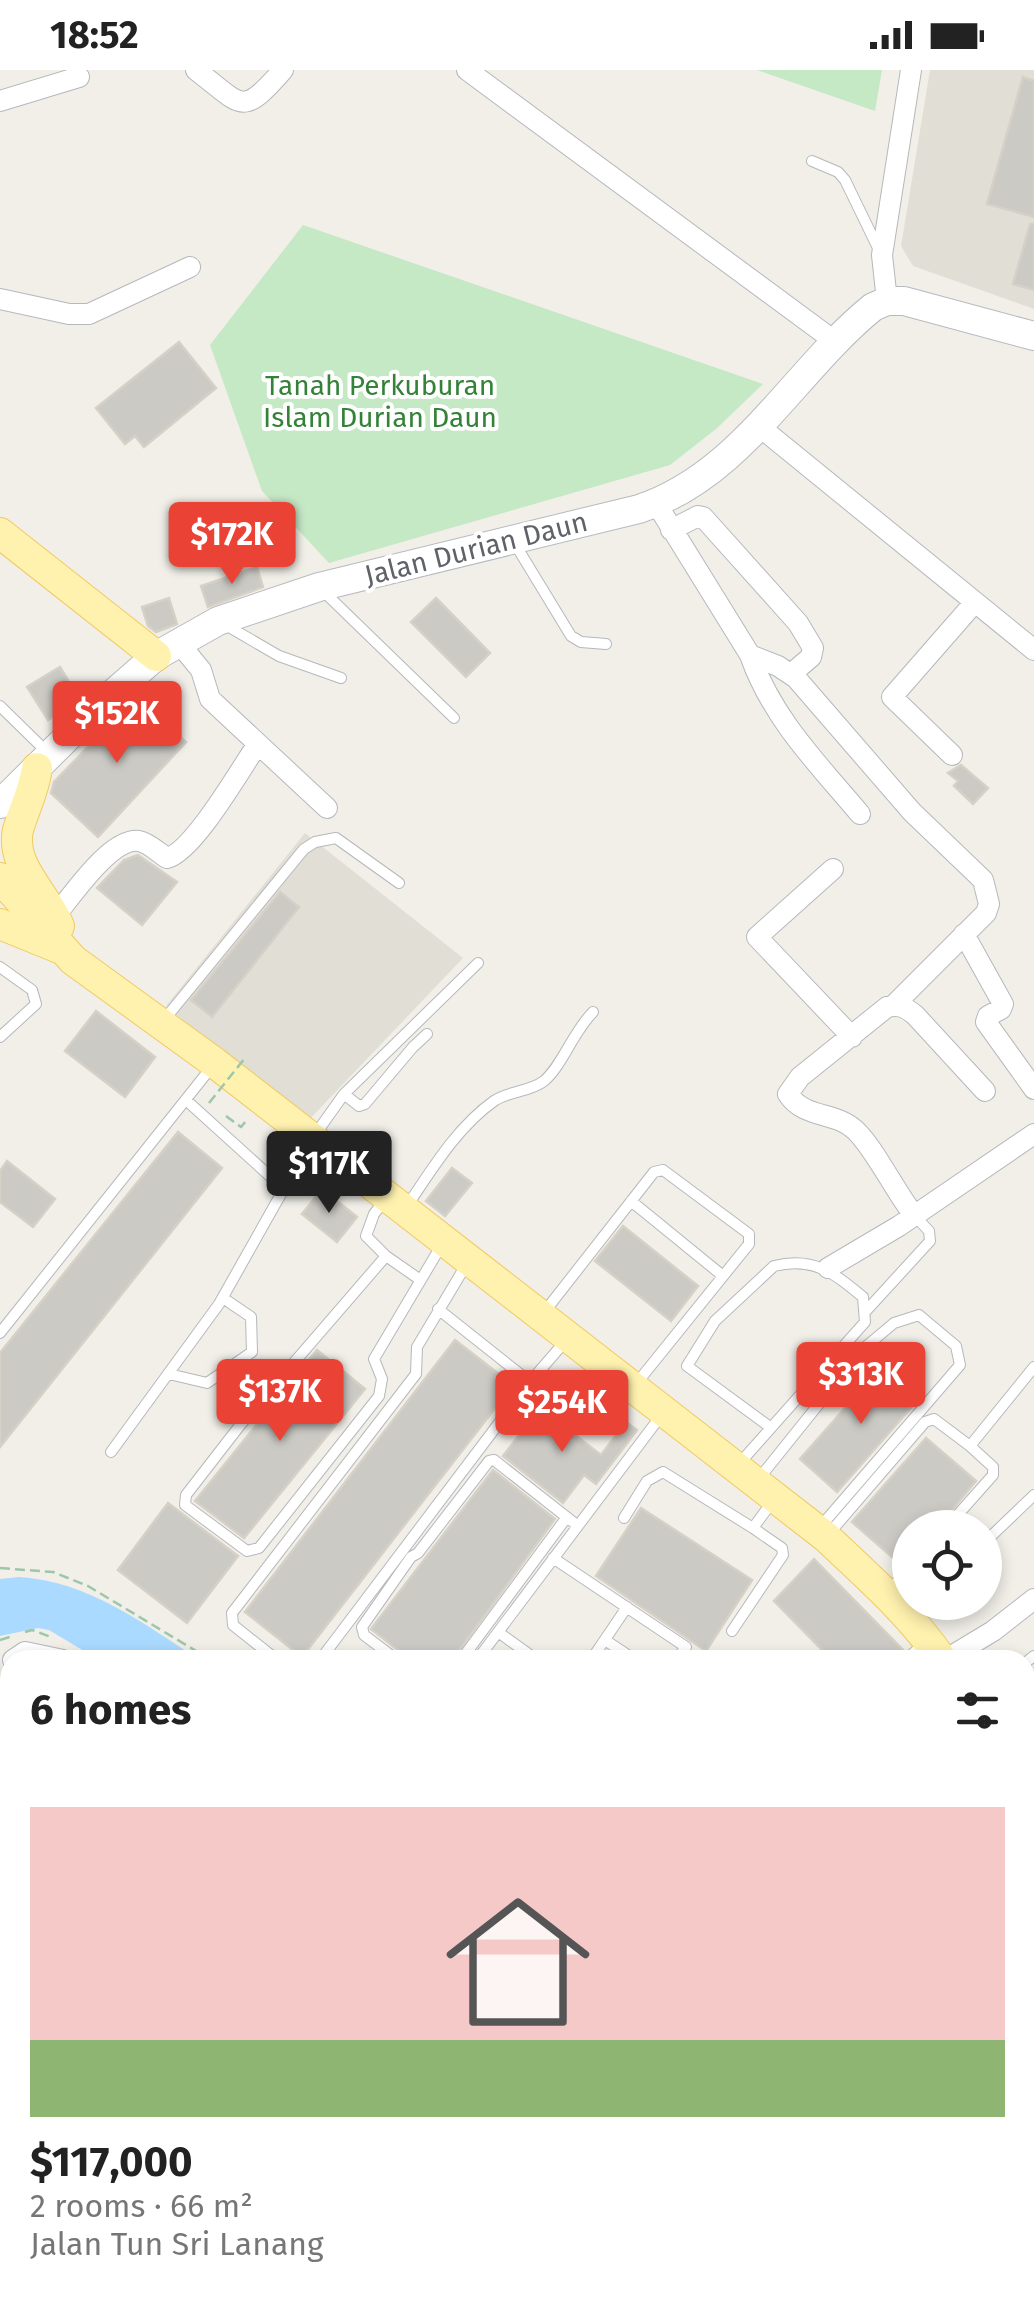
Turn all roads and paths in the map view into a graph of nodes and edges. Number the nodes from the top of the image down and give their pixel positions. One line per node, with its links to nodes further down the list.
1 (196, 70): 2 (street)
2 (283, 70)
3 (467, 70): 13 (street)
4 (911, 70): 8 (street)
5 (79, 77): 6 (street)
6 (0, 101)
7 (812, 161): 8 (lane)
8 (882, 255): 11 (street)
9 (190, 267): 10 (street)
10 (0, 299)
11 (887, 301): 12 (street); 13 (street, Jalan Durian Daun)
12 (1034, 336)
13 (837, 343): 14 (street, Jalan Durian Daun)
14 (760, 426): 15 (street, Jalan Durian Daun); 20 (street)
15 (656, 503): 16 (street); 18 (street, Jalan Durian Daun)
16 (672, 530): 25 (street); 26 (street)
17 (0, 533): 23 (main road)
18 (512, 539): 19 (street, Jalan Durian Daun); 22 (lane)
19 (319, 587): 21 (street, Jalan Durian Daun); 29 (lane)
20 (975, 602): 24 (street); 31 (street)
21 (218, 621): 23 (street, Jalan Durian Daun); 27 (lane)
22 (606, 644)
23 (167, 649): 30 (street); 32 (street, Jalan Durian Daun)
24 (1034, 650)
25 (750, 654): 26 (street); 35 (street)
26 (791, 674): 41 (street)
27 (342, 678)
28 (0, 706): 32 (lane)
29 (454, 718)
30 (257, 745): 34 (street); 39 (street)
31 (952, 755)
32 (43, 761): 33 (street, Jalan Durian Daun); 39 (main road)
33 (0, 804)
34 (327, 808)
35 (860, 814)
36 (833, 869): 50 (street)
37 (0, 878): 42 (main road)
38 (399, 883): 47 (lane)
39 (55, 916): 42 (main road)
40 (0, 924): 42 (main road)
41 (964, 934): 45 (street); 52 (street)
42 (68, 955): 47 (main road)
43 (478, 962): 54 (lane)
44 (0, 967): 48 (lane)
45 (894, 1005): 50 (street); 53 (street)
46 (593, 1012): 61 (lane)
47 (160, 1024): 51 (main road)
48 (3, 1030)
49 (427, 1034): 54 (lane)
50 (852, 1037): 62 (street)
51 (230, 1061): 55 (lane); 56 (main road); 56 (path, bridge)
52 (1034, 1089)
53 (985, 1091)
54 (344, 1094): 58 (lane)
55 (186, 1100): 59 (lane); 73 (lane)
56 (263, 1100): 58 (main road)
57 (1034, 1134): 62 (street)
58 (312, 1139): 59 (lane); 61 (main road)
59 (283, 1188): 69 (lane)
60 (631, 1201): 67 (lane); 67 (lane); 72 (lane)
61 (396, 1203): 63 (main road); 64 (lane)
62 (914, 1214): 66 (street); 71 (lane)
63 (444, 1241): 65 (main road); 68 (lane)
64 (386, 1256): 68 (lane); 68 (lane)
65 (469, 1260): 70 (lane); 72 (main road)
66 (828, 1268): 71 (lane); 80 (lane)
67 (723, 1276): 78 (lane)
68 (419, 1279)
69 (223, 1298): 76 (lane); 76 (lane)
70 (438, 1309): 77 (lane); 102 (lane)
71 (866, 1310): 80 (lane)
72 (541, 1316): 74 (main road)
73 (0, 1333)
74 (568, 1337): 77 (lane); 78 (main road)
75 (1034, 1367): 81 (lane)
76 (169, 1374): 82 (lane)
77 (530, 1382): 103 (lane)
78 (632, 1388): 79 (main road)
79 (663, 1412): 83 (main road); 88 (lane)
80 (770, 1427): 83 (lane)
81 (970, 1446): 85 (lane); 91 (lane)
82 (112, 1452)
83 (756, 1482): 90 (lane); 91 (main road); 91 (lane)
84 (1034, 1496): 89 (lane)
85 (962, 1510)
86 (567, 1517): 88 (lane); 104 (lane); 105 (lane)
87 (624, 1518): 90 (lane)
88 (578, 1526): 92 (lane)
89 (1002, 1526)
90 (753, 1528): 98 (lane)
91 (822, 1533): 94 (main road)
92 (553, 1558): 96 (lane); 99 (lane)
93 (0, 1568): 101 (path)
94 (892, 1587)
95 (1034, 1599): 112 (street)
96 (627, 1607): 100 (lane); 110 (lane)
97 (906, 1620): 111 (main road)
98 (732, 1631)
99 (498, 1632): 106 (lane); 107 (lane)
100 (605, 1640): 108 (lane); 109 (lane)
101 (194, 1650)
102 (264, 1650)
103 (328, 1650)
104 (384, 1650)
105 (468, 1650)
106 (484, 1650)
107 (523, 1650)
108 (598, 1650)
109 (620, 1650)
110 (684, 1650)
111 (924, 1650)
112 (941, 1650)

